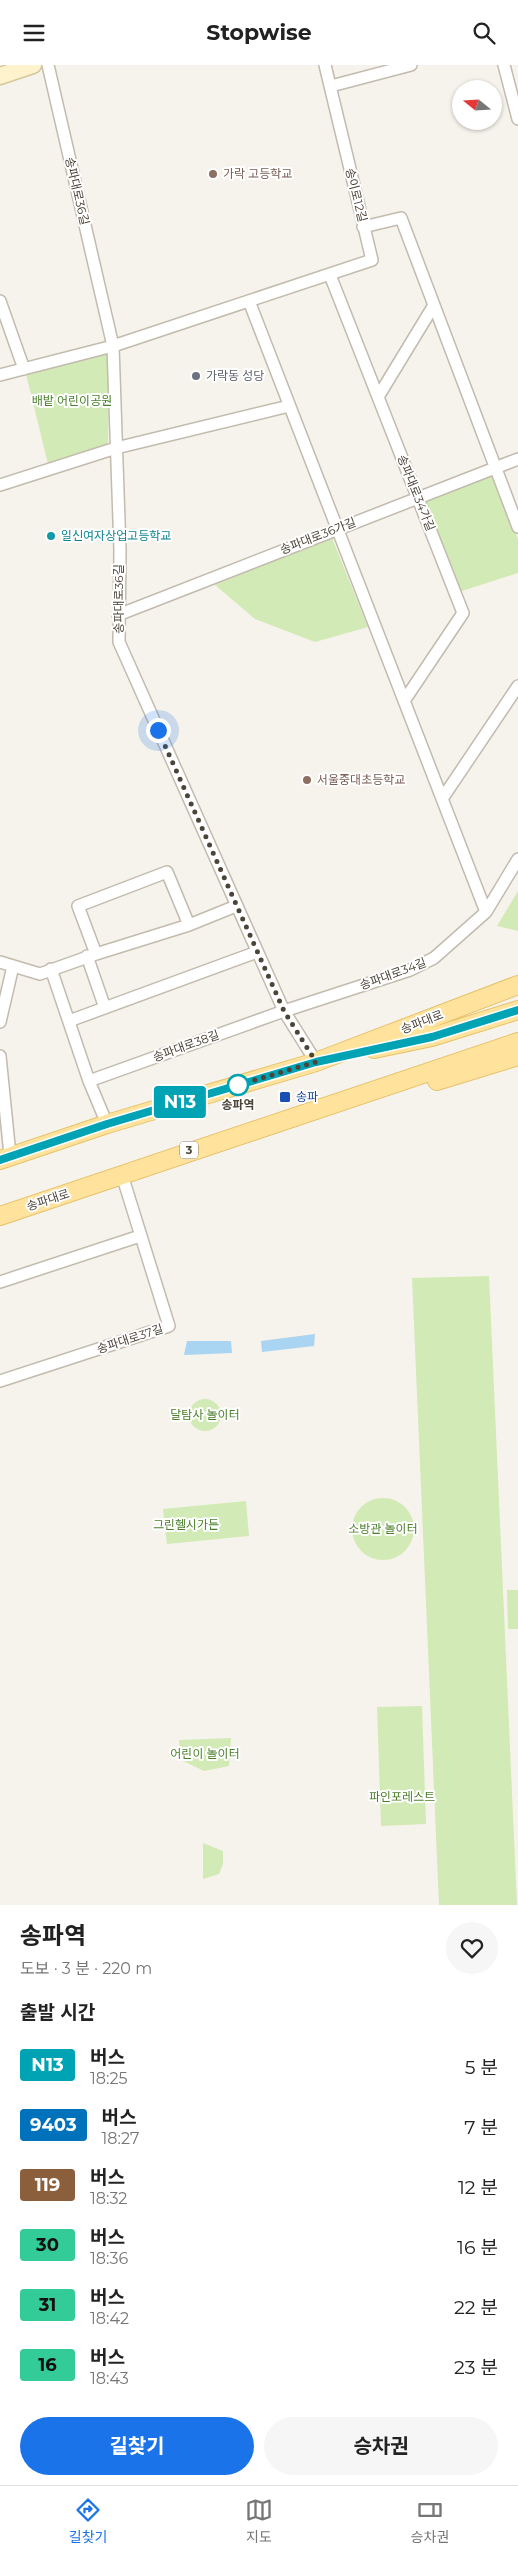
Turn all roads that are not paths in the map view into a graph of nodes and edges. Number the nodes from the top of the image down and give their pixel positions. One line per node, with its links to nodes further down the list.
1 (34, 65): 6 (street)
2 (48, 65): 14 (street, 송파대로36길)
3 (325, 65): 7 (street, 송이로12길)
4 (411, 65): 7 (street)
5 (504, 65): 8 (street)
6 (0, 75)
7 (331, 86): 9 (street, 송이로12길)
8 (518, 119)
9 (363, 227): 10 (street); 13 (street, 송이로12길)
10 (330, 275): 12 (street); 17 (street, 송파대로34가길)
11 (0, 301): 15 (street)
12 (249, 301): 14 (street); 18 (street)
13 (434, 305): 17 (street); 21 (street, 송이로12길)
14 (113, 347): 15 (street); 19 (street, 송파대로36길)
15 (24, 369): 16 (street)
16 (0, 375)
17 (378, 397): 23 (street, 송파대로34가길)
18 (289, 407): 19 (street); 25 (street)
19 (116, 448): 22 (street); 26 (street, 송파대로36길)
20 (518, 459): 21 (street, 송파대로36가길)
21 (495, 467): 23 (street, 송파대로36가길); 24 (street, 송이로12길)
22 (0, 485)
23 (417, 497): 25 (street, 송파대로36가길); 28 (street, 송파대로34가길)
24 (518, 527)
25 (336, 528): 26 (street, 송파대로36가길); 28 (street)
26 (118, 615): 31 (street, 송파대로36길)
27 (518, 686): 29 (street)
28 (404, 701): 29 (street)
29 (442, 799): 32 (street)
30 (518, 859): 32 (street, 송파대로34길)
31 (236, 906): 33 (street); 34 (street, 송파대로36길)
32 (486, 912): 42 (street, 송파대로34길)
33 (189, 925): 35 (street); 35 (street)
34 (257, 952): 40 (street); 42 (street, 송파대로36길)
35 (91, 955): 38 (street); 40 (street)
36 (0, 962): 37 (street)
37 (13, 966): 38 (street); 44 (street)
38 (51, 969): 43 (street)
39 (518, 985): 48 (main road, 송파대로)
40 (105, 1008): 43 (street)
41 (518, 1010): 48 (main road)
42 (284, 1011): 48 (street, 송파대로36길); 49 (street, 송파대로38길)
43 (69, 1021): 49 (street)
44 (0, 1022)
45 (518, 1041): 50 (main road, 3)
46 (0, 1055): 52 (street, 송파대로)
47 (518, 1056): 50 (main road)
48 (316, 1062): 51 (main road, 송파대로)
49 (89, 1081): 51 (street)
50 (379, 1087): 53 (main road, 송파대로 / 3)
51 (107, 1124): 52 (main road, 송파대로)
52 (5, 1157)
53 (122, 1175): 54 (main road, 송파대로 / 3); 55 (street, 송파대로37길)
54 (0, 1215)
55 (140, 1236): 56 (street); 57 (street, 송파대로37길)
56 (0, 1282)
57 (0, 1381)

